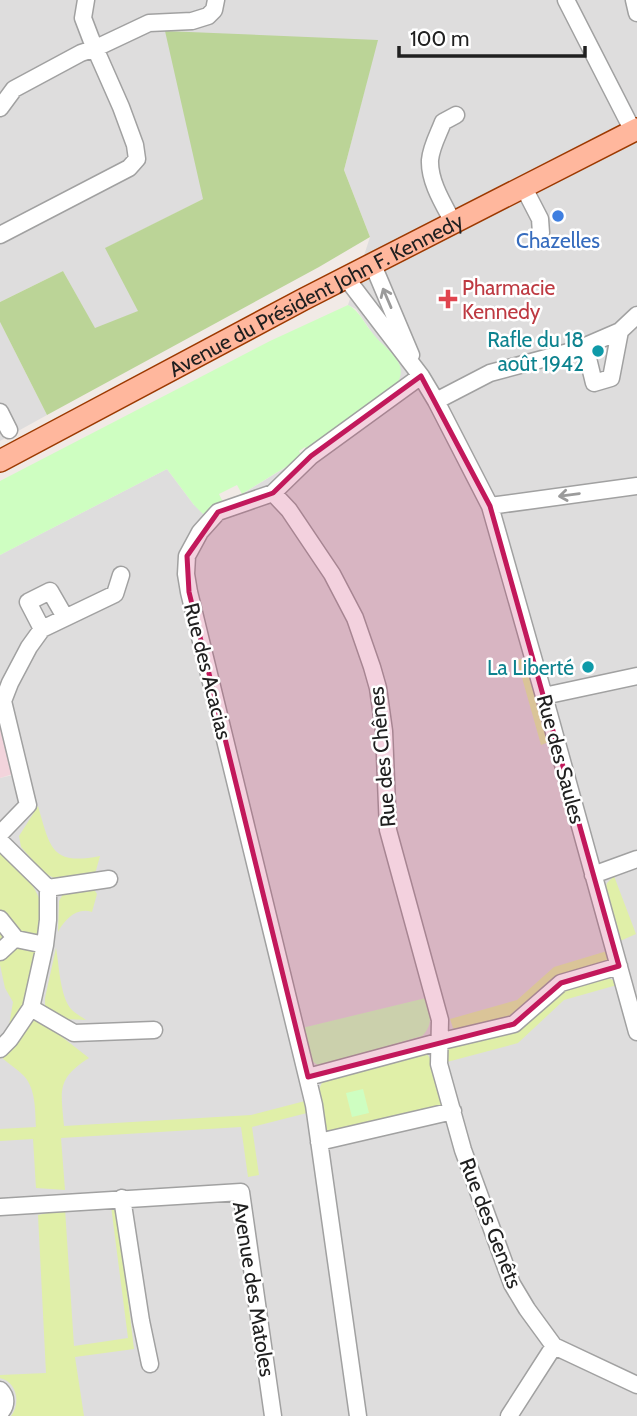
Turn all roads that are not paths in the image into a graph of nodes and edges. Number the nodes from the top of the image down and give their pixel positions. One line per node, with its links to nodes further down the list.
1 (86, 0): 6 (street)
2 (216, 0): 6 (street)
3 (566, 0): 9 (street, Avenue du Président John F. Kennedy)
4 (634, 0): 5 (street)
5 (637, 13)
6 (96, 48): 7 (street); 13 (street)
7 (0, 108)
8 (456, 115): 11 (street)
9 (635, 130): 10 (main road, Avenue du Président John F. Kennedy)
10 (524, 188): 11 (main road, Avenue du Président John F. Kennedy); 12 (street)
11 (454, 224): 14 (main road, Avenue du Président John F. Kennedy)
12 (541, 233)
13 (0, 235)
14 (373, 265): 15 (main road, Avenue du Président John F. Kennedy); 19 (street, Rue des Saules, one-way to 14)
15 (346, 279): 19 (street, Rue des Saules); 23 (main road, Avenue du Président John F. Kennedy)
16 (637, 315): 17 (street)
17 (620, 331): 18 (street); 18 (street)
18 (585, 346): 20 (street)
19 (421, 376): 20 (street, Rue des Saules); 25 (street, Rue des Acacias)
20 (436, 401): 26 (street, Rue des Saules)
21 (0, 412): 22 (street)
22 (9, 430)
23 (0, 461)
24 (637, 486): 26 (street, one-way to 26)
25 (274, 493): 47 (street, Rue des Chênes); 49 (street, Rue des Acacias)
26 (490, 506): 31 (street, Rue des Saules)
27 (121, 575): 28 (street)
28 (65, 617): 29 (street); 29 (street)
29 (42, 629): 32 (street)
30 (637, 676): 31 (street)
31 (544, 696): 35 (street, Rue des Saules)
32 (0, 834)
33 (0, 841): 37 (street)
34 (637, 859): 35 (street)
35 (593, 875): 42 (street, Rue des Saules)
36 (109, 879): 37 (street)
37 (48, 888): 40 (street)
38 (0, 919): 39 (street)
39 (16, 939): 40 (street); 41 (street)
40 (45, 945): 43 (street)
41 (0, 952)
42 (619, 966): 44 (street, Rue des Saules); 47 (street)
43 (31, 1008): 45 (street); 48 (street)
44 (634, 1010): 46 (street, Rue des Saules)
45 (153, 1030)
46 (637, 1032)
47 (438, 1042): 49 (street); 50 (street, Rue des Genêts)
48 (0, 1049)
49 (308, 1077): 51 (street, Rue des Acacias)
50 (453, 1111): 51 (street); 54 (street, Rue des Genêts)
51 (319, 1142): 60 (street, Rue des Acacias)
52 (122, 1198): 53 (street, Avenue des Matoles); 55 (street); 59 (street, Avenue des Matoles)
53 (0, 1207)
54 (554, 1346): 56 (street, Rue des Genêts); 61 (street)
55 (150, 1364)
56 (637, 1385)
57 (0, 1390): 58 (street)
58 (0, 1413)
59 (273, 1416)
60 (358, 1416)
61 (509, 1416)

